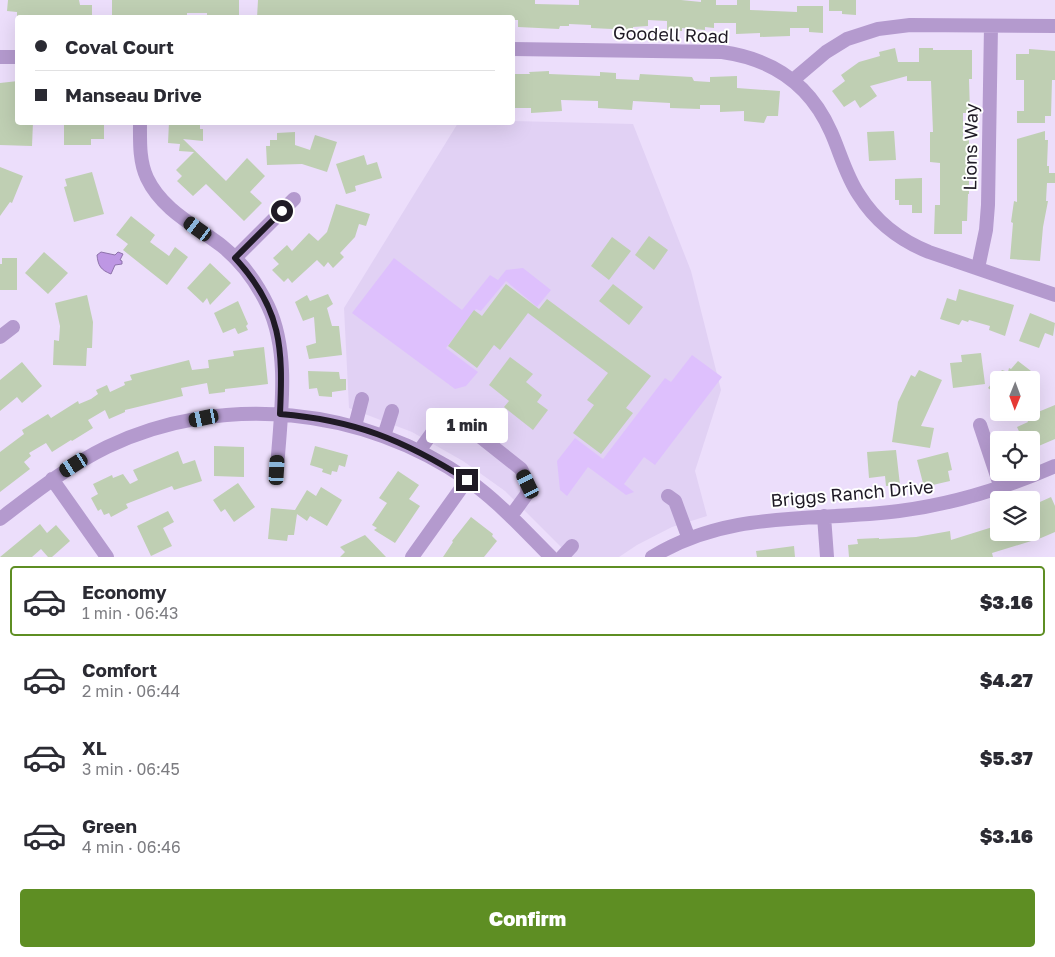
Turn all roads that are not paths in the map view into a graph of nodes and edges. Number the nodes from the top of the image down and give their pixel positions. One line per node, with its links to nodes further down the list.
1 (991, 26): 2 (street); 6 (street); 10 (street, Lions Way)
2 (1055, 26)
3 (515, 49): 6 (street, Goodell Road)
4 (0, 57): 5 (street)
5 (15, 57)
6 (793, 80): 10 (street, Goodell Road)
7 (140, 125): 9 (street)
8 (294, 199): 9 (street)
9 (235, 258): 16 (street)
10 (978, 268): 11 (street, Goodell Road)
11 (1055, 295)
12 (13, 327): 13 (street)
13 (0, 338)
14 (362, 399): 18 (street)
15 (392, 410): 19 (street)
16 (280, 414): 18 (street); 22 (street); 23 (street)
17 (980, 425): 25 (street)
18 (355, 426): 19 (street)
19 (384, 436): 20 (street)
20 (419, 452): 24 (street); 27 (street)
21 (1055, 466): 25 (street, Briggs Ranch Drive)
22 (277, 470)
23 (52, 479): 29 (street); 32 (street)
24 (467, 480): 27 (street); 33 (street)
25 (1001, 488): 28 (street, Briggs Ranch Drive)
26 (668, 496): 30 (street)
27 (511, 516): 34 (street)
28 (824, 516): 30 (street, Briggs Ranch Drive); 37 (street)
29 (0, 519)
30 (689, 539): 36 (street, Briggs Ranch Drive)
31 (572, 546): 35 (street)
32 (107, 557)
33 (412, 557)
34 (551, 557)
35 (562, 557)
36 (652, 557)
37 (827, 557)

